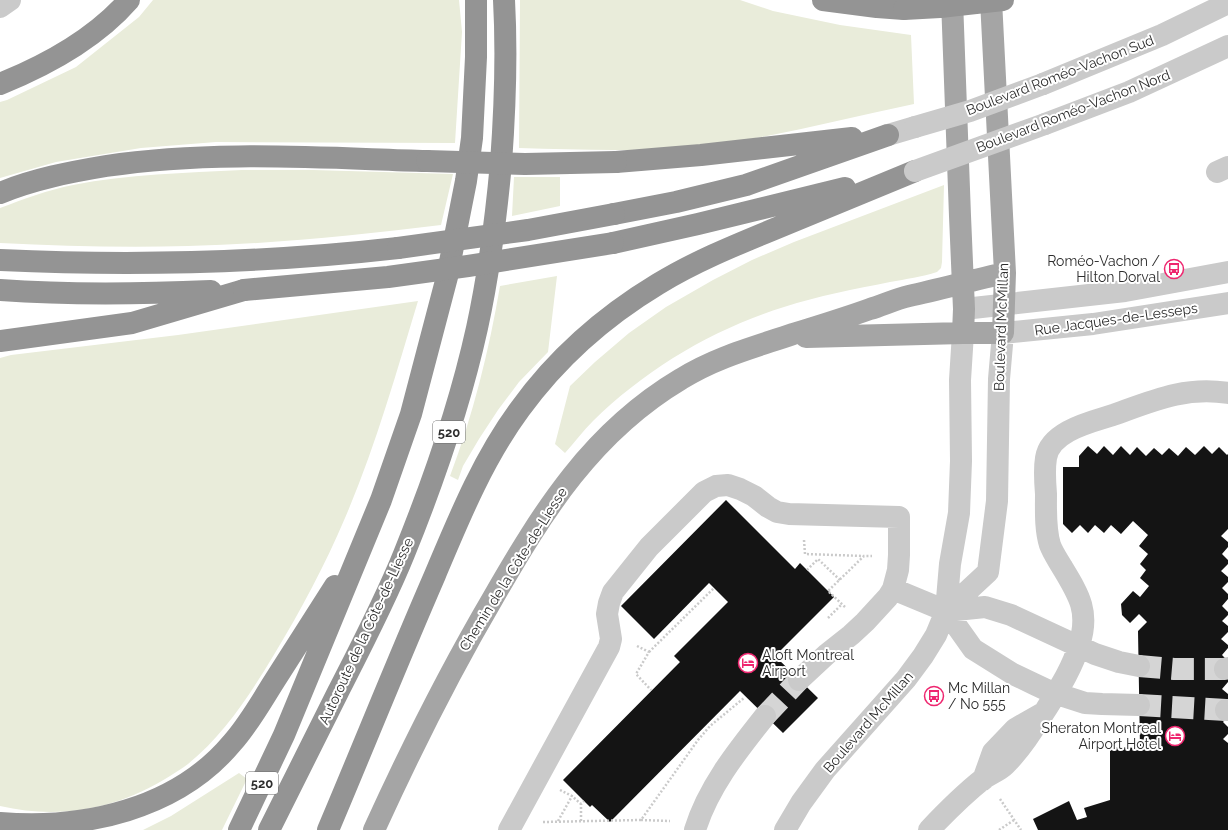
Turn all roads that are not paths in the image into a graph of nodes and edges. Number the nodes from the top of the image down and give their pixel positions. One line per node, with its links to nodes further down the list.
1 (10, 0): 10 (street)
2 (129, 0): 12 (highway)
3 (476, 0): 30 (highway, 520)
4 (504, 0): 41 (highway, Autoroute de la Côte-de-Liesse / 520)
5 (823, 0): 8 (highway, bridge)
6 (952, 0): 19 (main road, Boulevard McMillan)
7 (991, 0): 18 (main road, Boulevard McMillan)
8 (1003, 0)
9 (1228, 4): 13 (street, Boulevard Roméo-Vachon Sud, bridge)
10 (0, 7)
11 (1228, 46): 14 (street, Boulevard Roméo-Vachon Nord, bridge)
12 (0, 84)
13 (888, 135): 15 (highway, bridge); 16 (highway, bridge)
14 (915, 171): 21 (highway, bridge); 42 (highway)
15 (0, 193)
16 (0, 260)
17 (1228, 272): 23 (street, Rue Jacques-de-Lesseps)
18 (1005, 273): 19 (main road, Chemin de la Côte-de-Liesse); 23 (main road, Boulevard McMillan)
19 (963, 283): 24 (main road, Boulevard McMillan); 27 (main road, Chemin de la Côte-de-Liesse)
20 (0, 290): 21 (highway)
21 (244, 290): 28 (highway)
22 (1228, 303): 26 (street, Rue Jacques-de-Lesseps)
23 (1005, 305): 24 (street, Rue Jacques-de-Lesseps); 26 (main road, Boulevard McMillan)
24 (964, 309): 25 (main road, Boulevard McMillan)
25 (963, 333): 26 (main road, Chemin de la Côte-de-Liesse); 27 (main road, Chemin de la Côte-de-Liesse); 32 (street, Boulevard McMillan)
26 (1003, 333): 32 (street, Boulevard McMillan)
27 (783, 338): 43 (main road, Chemin de la Côte-de-Liesse)
28 (0, 341)
29 (1228, 393): 33 (street)
30 (366, 538): 39 (highway); 40 (highway, 520)
31 (894, 589): 32 (street); 35 (street); 44 (street)
32 (946, 611): 33 (street); 36 (street); 46 (street, Boulevard McMillan)
33 (1079, 647): 34 (street); 36 (street)
34 (1139, 666)
35 (799, 680)
36 (1057, 693): 37 (street); 47 (street)
37 (1139, 705)
38 (765, 716): 45 (street)
39 (0, 823)
40 (239, 830)
41 (269, 830)
42 (328, 830)
43 (374, 830)
44 (509, 830)
45 (695, 830)
46 (785, 830)
47 (930, 830)

